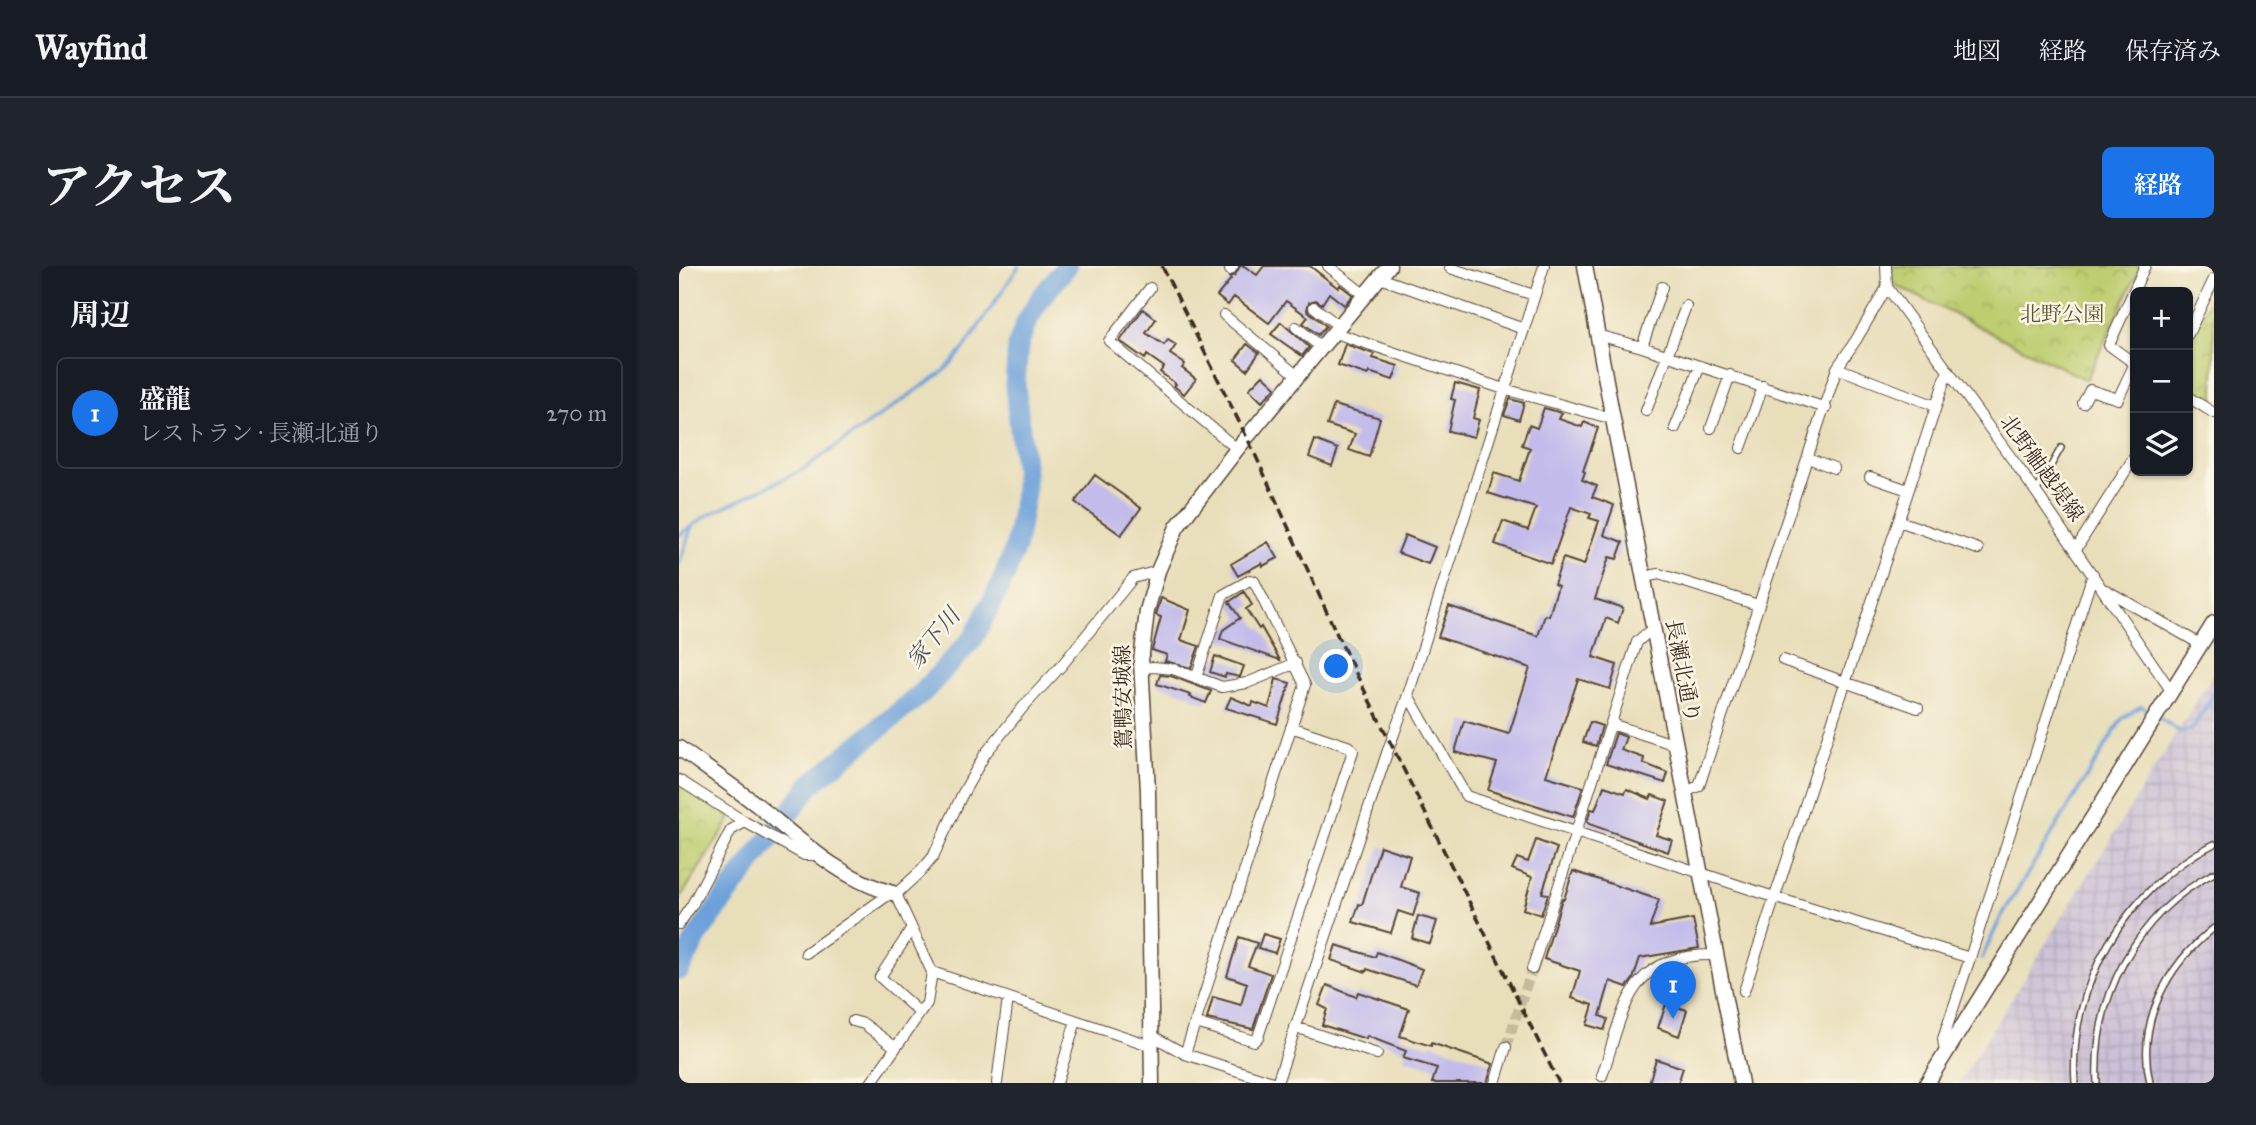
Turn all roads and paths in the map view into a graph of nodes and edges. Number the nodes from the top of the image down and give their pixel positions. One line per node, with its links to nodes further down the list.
1 (1328, 266): 12 (street)
2 (1544, 266): 13 (street)
3 (1585, 266): 21 (street, 長瀬北通り)
4 (1887, 266): 10 (street)
5 (2145, 266): 25 (street)
6 (1450, 268): 13 (street)
7 (1384, 272): 12 (street, 鴛鴨安城線); 19 (street)
8 (2214, 279): 17 (street)
9 (1662, 287): 22 (street)
10 (1887, 287): 27 (street); 28 (street, 北野舳越堤線)
11 (1150, 288): 45 (street)
12 (1365, 295): 20 (street, 鴛鴨安城線)
13 (1534, 296): 19 (street)
14 (1686, 306): 24 (street)
15 (1314, 307): 20 (street)
16 (1224, 315): 31 (street)
17 (2193, 323)
18 (1296, 327): 23 (street)
19 (1524, 329): 33 (street)
20 (1337, 330): 23 (street, 鴛鴨安城線); 33 (street)
21 (1597, 335): 22 (street); 40 (street, 長瀬北通り)
22 (1642, 347): 24 (street)
23 (1322, 348): 31 (street, 鴛鴨安城線)
24 (1668, 355): 26 (street); 38 (street)
25 (2130, 360)
26 (1700, 366): 30 (street); 41 (street)
27 (1837, 368): 36 (street); 37 (street)
28 (1948, 370): 36 (street); 51 (street, 北野舳越堤線)
29 (2130, 374): 35 (street)
30 (1730, 375): 32 (street); 42 (street)
31 (1299, 377): 45 (street, 鴛鴨安城線)
32 (1763, 386): 37 (street); 43 (street)
33 (1504, 389): 40 (street); 69 (street)
34 (2193, 400): 39 (street)
35 (2083, 403)
36 (1936, 406): 50 (street)
37 (1826, 408): 46 (street)
38 (1646, 411)
39 (2214, 413)
40 (1613, 419): 57 (street, 長瀬北通り)
41 (1675, 428)
42 (1711, 428)
43 (1741, 448)
44 (2061, 448): 51 (lane)
45 (1237, 449): 55 (street, 鴛鴨安城線)
46 (1808, 458): 48 (street); 59 (street)
47 (2130, 464): 54 (street)
48 (1833, 468)
49 (1870, 477): 50 (street)
50 (1908, 490): 52 (street)
51 (2036, 492): 54 (street, 北野舳越堤線)
52 (1899, 521): 53 (street); 67 (street)
53 (1978, 549)
54 (2076, 549): 56 (street, 北野舳越堤線)
55 (1158, 571): 65 (street, 鴛鴨安城線); 83 (street)
56 (2093, 574): 58 (street, 北野舳越堤線); 90 (street)
57 (1644, 577): 59 (street); 61 (street, 長瀬北通り)
58 (2102, 588): 62 (street); 68 (street, 北野舳越堤線)
59 (1758, 605): 76 (street)
60 (2214, 622): 62 (street)
61 (1654, 630): 71 (street); 73 (street, 長瀬北通り)
62 (2200, 644): 68 (street)
63 (1783, 660): 67 (street)
64 (1296, 663): 66 (street); 66 (street); 72 (street)
65 (1141, 668): 66 (street); 100 (street, 鴛鴨安城線)
66 (1196, 678)
67 (1847, 681): 70 (street); 84 (street)
68 (2172, 692): 104 (street)
69 (1408, 695): 78 (street); 99 (street)
70 (1918, 708)
71 (1611, 724): 73 (street); 78 (street)
72 (1291, 727): 98 (street); 98 (street)
73 (1675, 745): 76 (street, 長瀬北通り)
74 (679, 748): 80 (street)
75 (679, 780): 77 (street)
76 (1685, 792): 81 (street, 長瀬北通り)
77 (745, 821): 80 (street); 85 (street)
78 (1576, 833): 81 (street); 91 (street)
79 (2214, 844): 115 (lane)
80 (819, 855): 83 (street)
81 (1699, 871): 84 (street); 89 (street, 長瀬北通り)
82 (2214, 873): 116 (lane)
83 (893, 894): 87 (street); 88 (street)
84 (1777, 898): 90 (street); 93 (street)
85 (679, 924)
86 (2214, 928): 117 (lane)
87 (911, 930): 92 (street); 95 (street)
88 (806, 953)
89 (1716, 956): 106 (street); 113 (street, 長瀬北通り)
90 (1970, 958): 104 (street)
91 (1532, 969)
92 (932, 972): 94 (street); 95 (street)
93 (1744, 991)
94 (1008, 998): 97 (street); 108 (street)
95 (920, 1013): 101 (street)
96 (853, 1021): 101 (street)
97 (1076, 1021): 100 (street); 109 (street)
98 (1196, 1023): 103 (street)
99 (1296, 1027): 105 (street); 111 (street)
100 (1151, 1041): 103 (street); 110 (street, 鴛鴨安城線)
101 (895, 1047): 107 (street)
102 (1506, 1047): 112 (street)
103 (1185, 1054): 111 (street)
104 (1945, 1054): 114 (street)
105 (1377, 1055)
106 (1602, 1076)
107 (871, 1083)
108 (997, 1083)
109 (1057, 1083)
110 (1152, 1083)
111 (1277, 1083)
112 (1495, 1083)
113 (1741, 1083)
114 (1927, 1083)
115 (2075, 1083)
116 (2097, 1083)
117 (2150, 1083)

